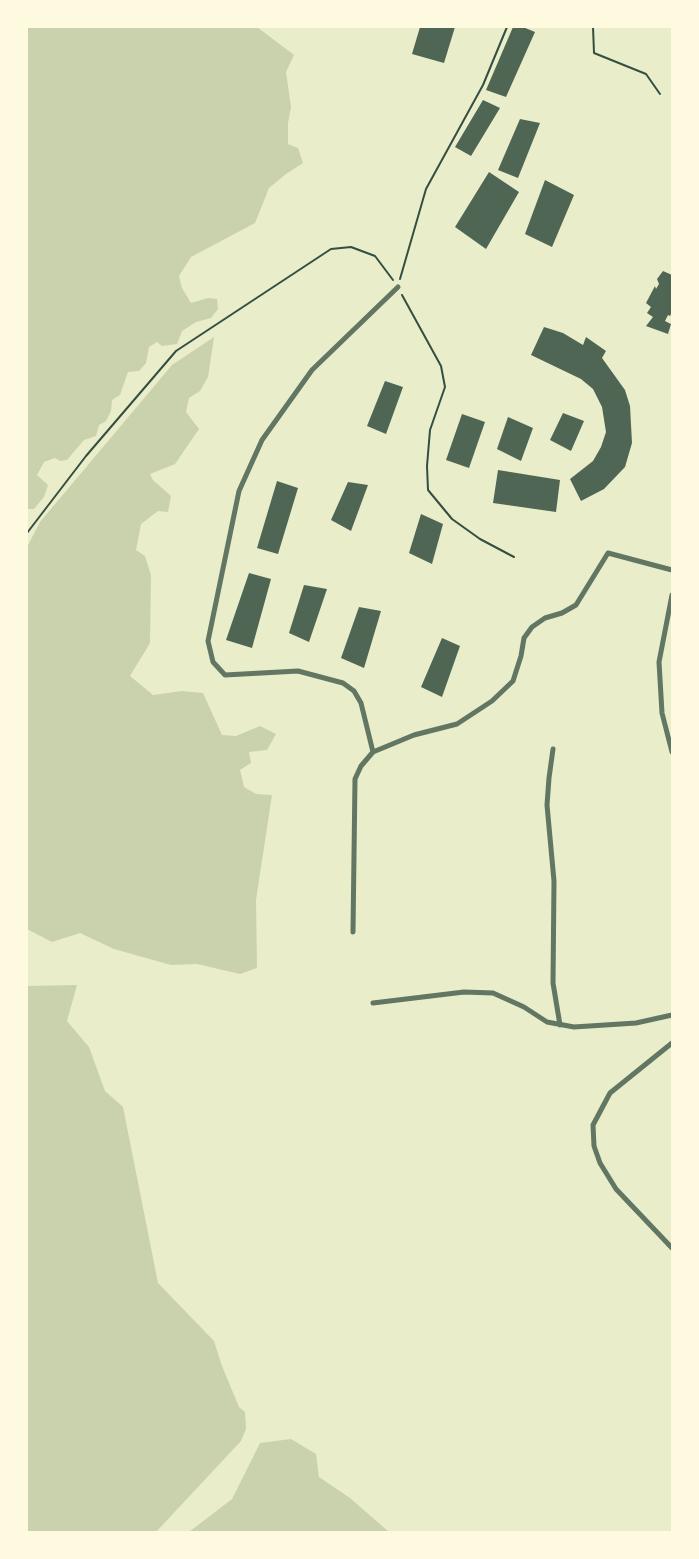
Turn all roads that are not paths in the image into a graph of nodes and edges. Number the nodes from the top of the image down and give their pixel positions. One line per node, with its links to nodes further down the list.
1 (398, 287): 5 (street)
2 (672, 570): 5 (street)
3 (672, 595): 6 (street)
4 (553, 749): 10 (street)
5 (374, 752): 7 (street)
6 (672, 752)
7 (353, 932)
8 (373, 1003): 10 (street)
9 (672, 1015): 10 (street)
10 (560, 1025)
11 (672, 1043): 12 (street)
12 (672, 1248)

